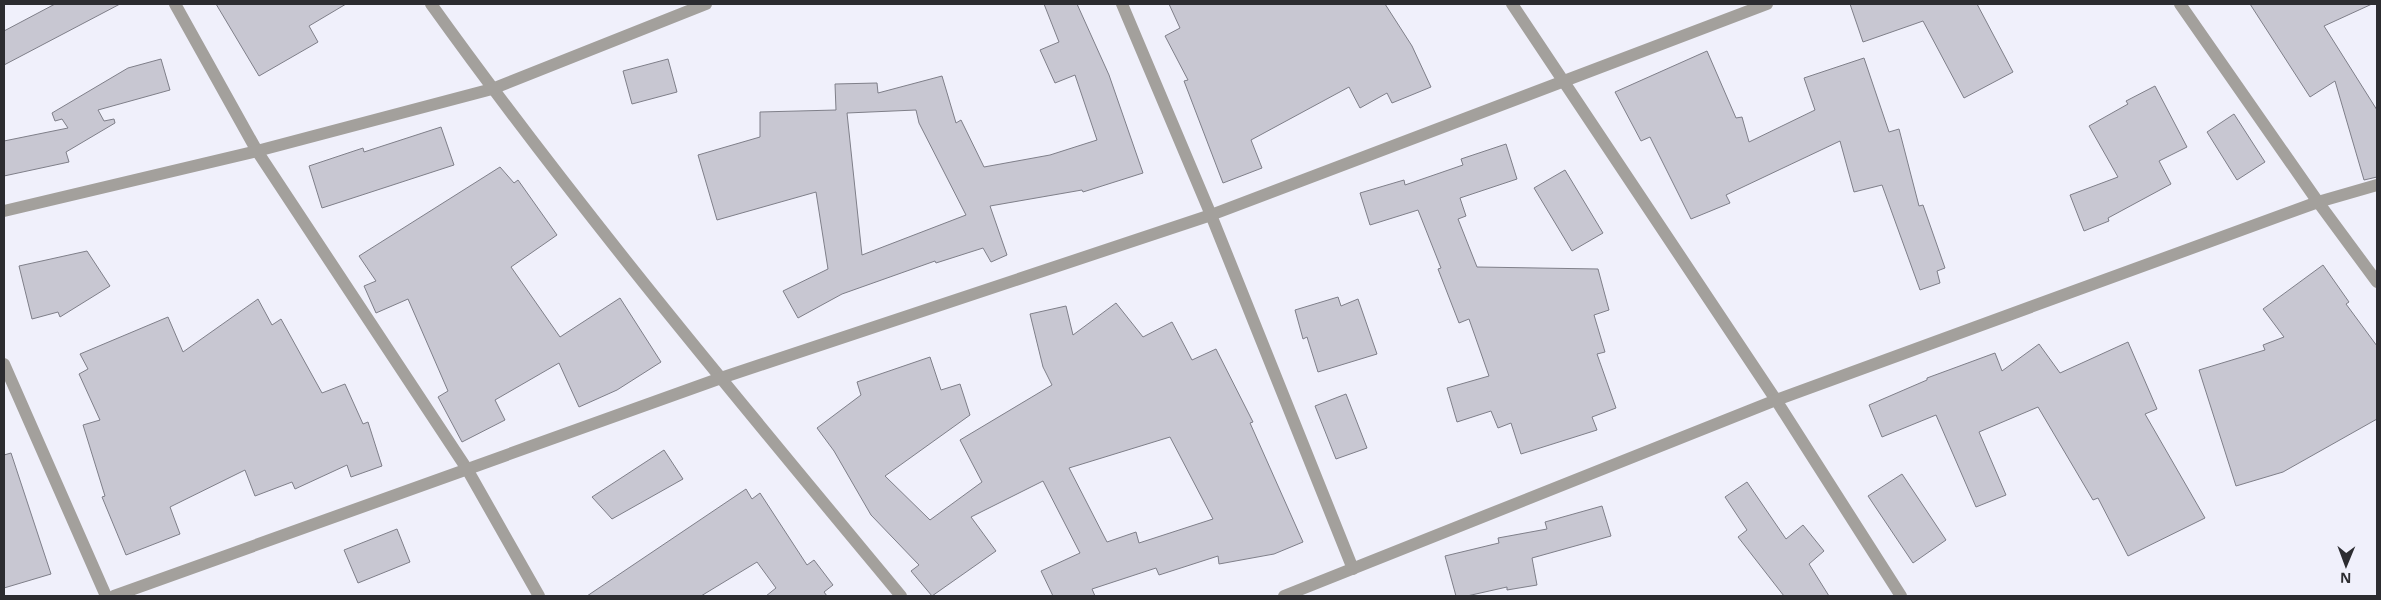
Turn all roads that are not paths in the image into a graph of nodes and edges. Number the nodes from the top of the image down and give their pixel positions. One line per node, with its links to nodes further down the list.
1 (175, 4): 10 (street)
2 (431, 4): 9 (street)
3 (706, 4): 9 (street)
4 (1122, 4): 14 (street)
5 (1512, 4): 8 (street)
6 (1767, 4): 8 (street)
7 (2180, 4): 12 (street)
8 (1562, 81): 14 (street); 18 (street)
9 (492, 89): 10 (street); 17 (street)
10 (257, 151): 13 (street); 19 (street)
11 (2377, 185): 12 (street)
12 (2318, 202): 15 (street); 18 (street)
13 (4, 211)
14 (1211, 215): 17 (street); 20 (street)
15 (2377, 282)
16 (4, 364): 21 (street)
17 (720, 378): 19 (street); 24 (street)
18 (1776, 400): 20 (street); 26 (street)
19 (467, 469): 22 (street); 23 (street)
20 (1352, 569): 25 (street)
21 (106, 596)
22 (114, 596)
23 (539, 596)
24 (901, 596)
25 (1284, 596)
26 (1901, 596)

